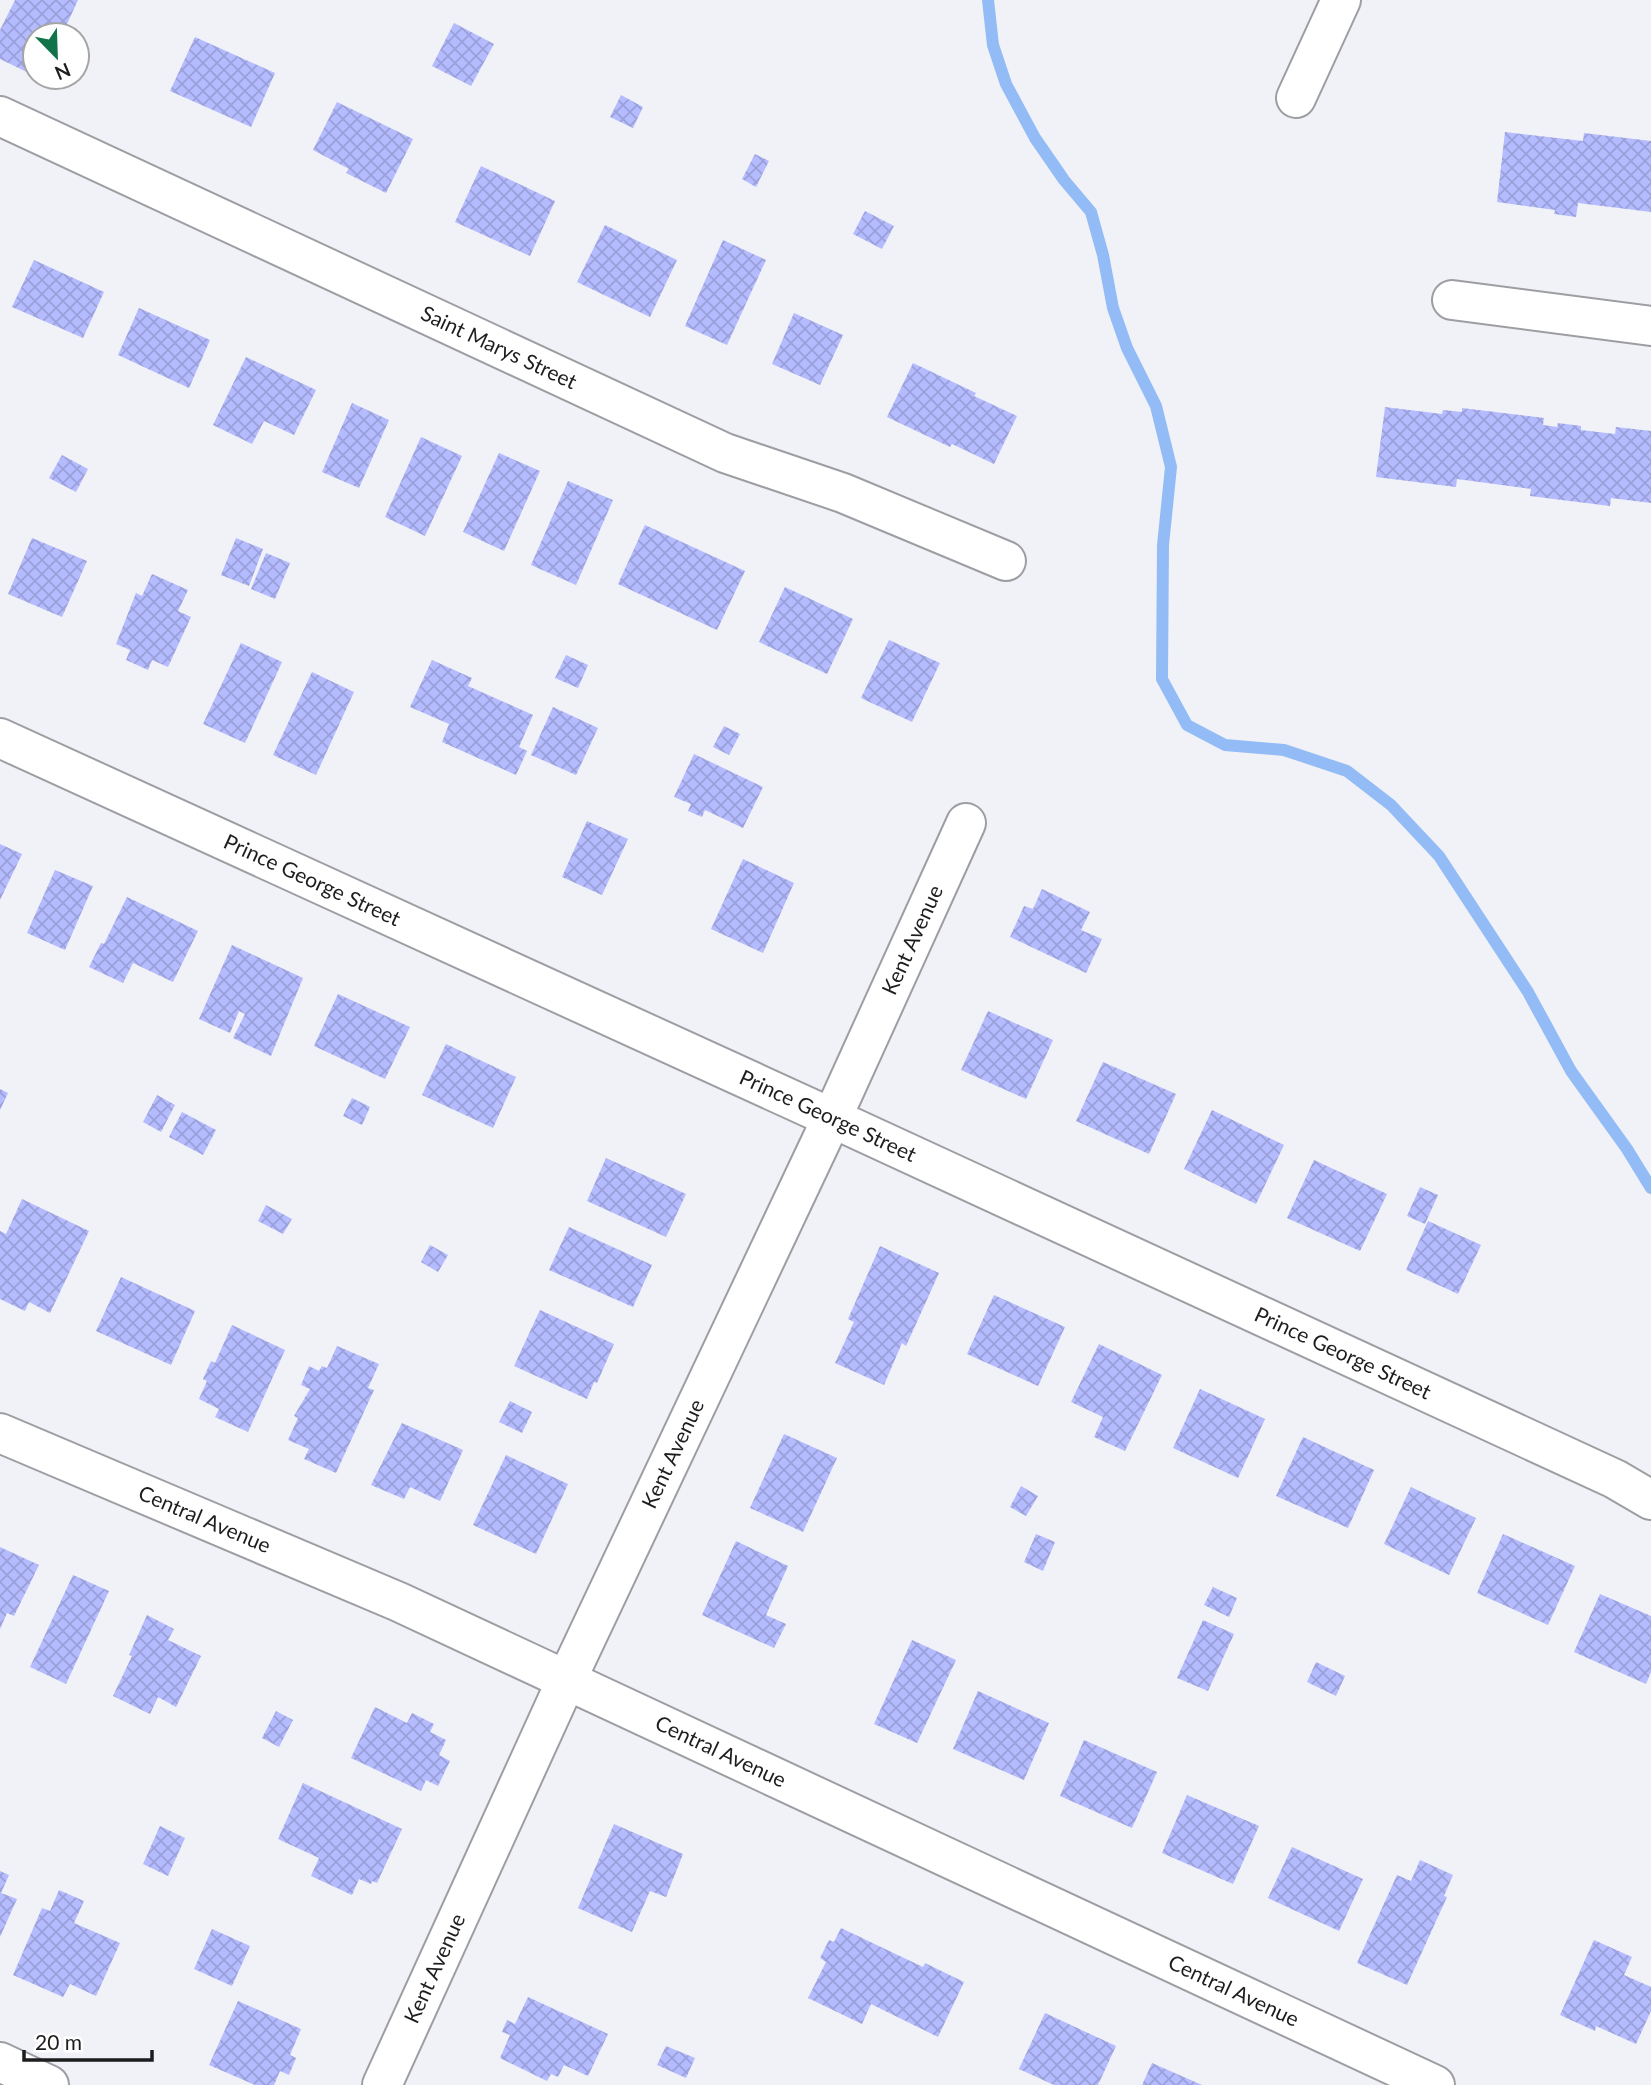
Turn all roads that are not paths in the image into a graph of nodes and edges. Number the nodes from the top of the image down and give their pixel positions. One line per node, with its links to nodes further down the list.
1 (1342, 0): 2 (street)
2 (1296, 98)
3 (0, 116): 6 (street, Saint Marys Street)
4 (1452, 300): 5 (street)
5 (1651, 326)
6 (1006, 561)
7 (0, 738): 9 (street, Prince George Street)
8 (967, 823): 9 (street, Kent Avenue)
9 (832, 1118): 11 (street, Prince George Street); 12 (street, Kent Avenue)
10 (0, 1433): 12 (street, Central Avenue)
11 (1651, 1500)
12 (566, 1681): 15 (street, Kent Avenue); 16 (street, Central Avenue)
13 (0, 2062): 14 (street)
14 (49, 2085)
15 (382, 2085)
16 (1435, 2085)

